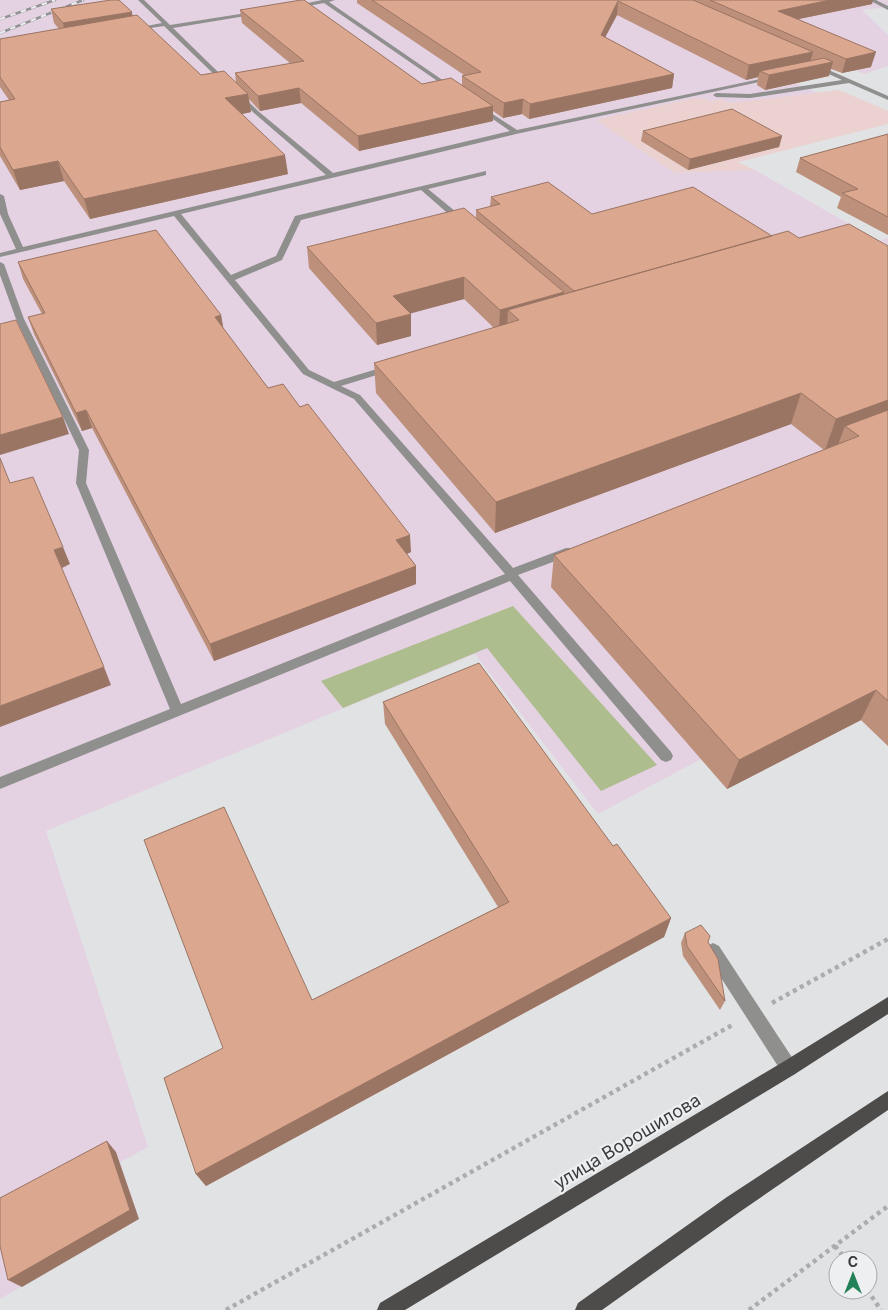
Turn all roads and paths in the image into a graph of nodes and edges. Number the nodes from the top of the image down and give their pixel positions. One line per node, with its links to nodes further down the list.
1 (141, 0): 8 (street)
2 (332, 0): 4 (street)
3 (872, 0): 6 (street)
4 (324, 1): 5 (street); 13 (street)
5 (286, 8)
6 (888, 8)
7 (266, 11): 8 (street)
8 (168, 26): 9 (street); 19 (street)
9 (127, 31)
10 (814, 67): 12 (street)
11 (780, 76): 14 (street)
12 (850, 81): 14 (street); 15 (street)
13 (460, 94)
14 (696, 94): 17 (street)
15 (888, 98)
16 (476, 105): 17 (street)
17 (516, 132): 19 (street)
18 (483, 173): 20 (street)
19 (332, 176): 22 (street)
20 (423, 188): 23 (street); 27 (street)
21 (0, 196): 24 (street)
22 (176, 213): 24 (street); 27 (street)
23 (468, 226)
24 (20, 250): 25 (street)
25 (0, 255)
26 (0, 264): 32 (street)
27 (230, 279): 29 (street)
28 (400, 365): 29 (street)
29 (333, 385): 31 (street)
30 (585, 546): 31 (street)
31 (511, 575): 32 (street); 33 (street)
32 (177, 711): 34 (street)
33 (666, 756)
34 (0, 783)
35 (888, 939): 38 (path)
36 (713, 951): 38 (street)
37 (888, 1005): 39 (main road, улица Ворошилова)
38 (752, 1014): 39 (street); 44 (path)
39 (790, 1068): 45 (main road, улица Ворошилова)
40 (888, 1100): 46 (main road)
41 (888, 1206): 42 (path)
42 (836, 1246): 43 (path); 47 (path)
43 (839, 1250)
44 (226, 1310)
45 (386, 1310)
46 (585, 1310)
47 (749, 1310)

